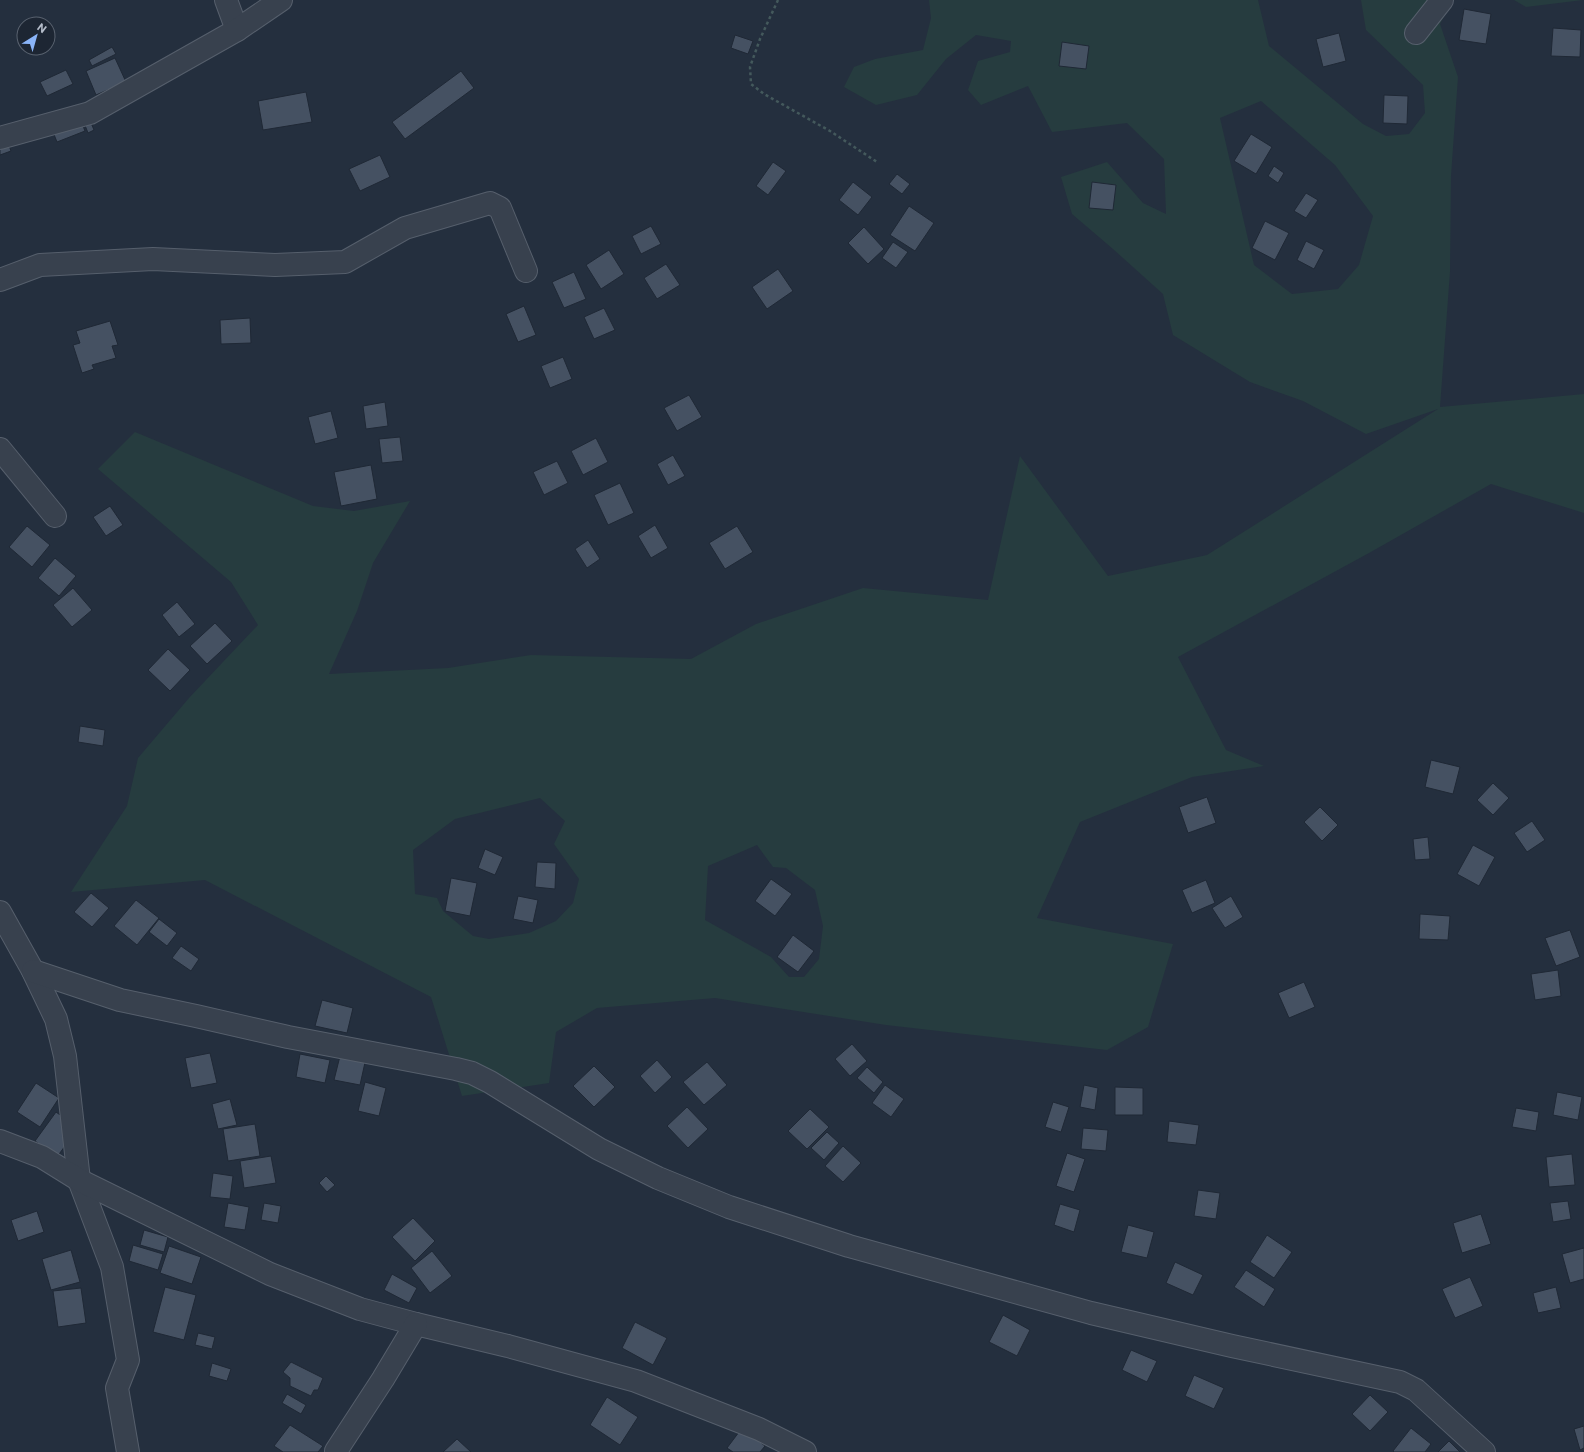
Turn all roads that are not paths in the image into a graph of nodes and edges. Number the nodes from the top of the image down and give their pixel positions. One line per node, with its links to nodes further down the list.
1 (226, 0): 4 (street)
2 (281, 0): 4 (street)
3 (1442, 0): 5 (street)
4 (237, 30): 6 (street)
5 (1416, 33)
6 (0, 138)
7 (526, 271): 8 (street)
8 (0, 280)
9 (0, 449): 10 (street)
10 (55, 516)
11 (0, 912): 12 (street)
12 (33, 971): 14 (street); 19 (street)
13 (0, 1141): 14 (street)
14 (79, 1180): 15 (street); 17 (street)
15 (416, 1324): 16 (street); 18 (street)
16 (336, 1451)
17 (128, 1452)
18 (805, 1452)
19 (1484, 1452)

